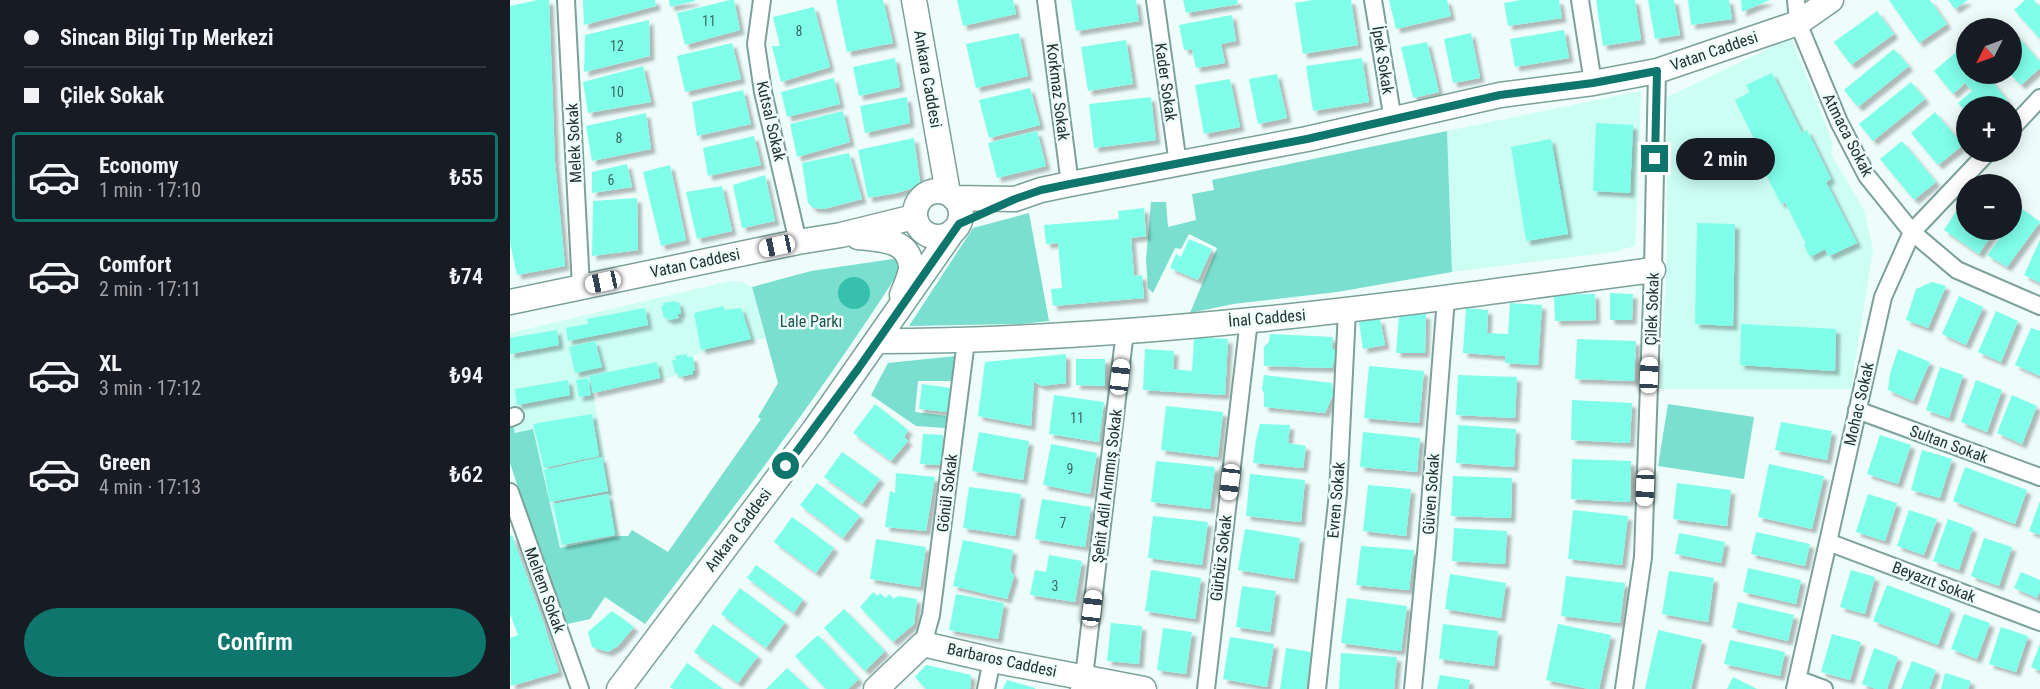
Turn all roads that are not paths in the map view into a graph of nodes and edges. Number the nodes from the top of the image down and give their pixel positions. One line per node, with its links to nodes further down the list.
1 (566, 0): 26 (street, Melek Sokak)
2 (762, 0): 24 (street, Kutsal Sokak)
3 (914, 0): 18 (main road, Ankara Caddesi)
4 (1046, 0): 17 (street, Korkmaz Sokak)
5 (1155, 0): 16 (street, Kader Sokak)
6 (1373, 0): 14 (street, İpek Sokak)
7 (1580, 0): 11 (street)
8 (1831, 0): 9 (main road, Vatan Caddesi)
9 (1797, 11): 10 (main road, Vatan Caddesi); 22 (street, Atmaca Sokak)
10 (1657, 71): 11 (main road, Vatan Caddesi); 25 (street, Çilek Sokak)
11 (1593, 83): 14 (main road, Vatan Caddesi)
12 (2040, 99): 13 (street)
13 (2022, 118)
14 (1393, 120): 16 (main road, Vatan Caddesi)
15 (1978, 162): 22 (street, Mohac Sokak)
16 (1178, 164): 17 (main road, Vatan Caddesi)
17 (1070, 184): 19 (main road, Vatan Caddesi)
18 (951, 195): 19 (main road, Vatan Caddesi); 20 (main road); 21 (main road)
19 (1015, 199): 21 (main road)
20 (914, 217): 21 (main road); 23 (main road, Vatan Caddesi)
21 (956, 227): 31 (main road, Ankara Caddesi)
22 (1912, 232): 29 (street, Atmaca Sokak); 36 (street, Mohac Sokak)
23 (841, 235): 24 (main road, Vatan Caddesi); 31 (main road)
24 (798, 242): 26 (main road, Vatan Caddesi)
25 (1653, 270): 27 (main road, İnal Caddesi); 56 (street, Çilek Sokak)
26 (581, 287): 28 (main road, Vatan Caddesi)
27 (1446, 298): 30 (main road, İnal Caddesi); 55 (street, Güven Sokak)
28 (510, 302)
29 (2040, 306)
30 (1347, 311): 32 (main road, İnal Caddesi); 54 (street, Evren Sokak)
31 (896, 314): 34 (main road, Ankara Caddesi)
32 (1249, 320): 33 (main road, İnal Caddesi); 53 (street, Gürbüz Sokak)
33 (1125, 331): 35 (main road, İnal Caddesi); 44 (street, Şehit Adil Arınmış Sokak)
34 (878, 341): 35 (main road, İnal Caddesi); 40 (main road, Ankara Caddesi)
35 (966, 341): 42 (street, Gönül Sokak)
36 (1857, 410): 37 (street, Sultan Sokak); 39 (street, Mohac Sokak)
37 (2040, 477)
38 (510, 492): 46 (street, Meltem Sokak)
39 (1828, 542): 41 (street, Beyazıt Sokak); 45 (street, Mohac Sokak)
40 (690, 593): 47 (main road); 48 (main road, Ankara Caddesi); 49 (main road)
41 (2040, 622)
42 (923, 644): 43 (main road, Barbaros Caddesi); 50 (main road, Barbaros Caddesi)
43 (992, 660): 44 (main road, Barbaros Caddesi); 51 (street)
44 (1082, 683): 52 (main road, Barbaros Caddesi)
45 (1796, 684): 57 (street)
46 (580, 689)
47 (600, 689)
48 (619, 689)
49 (638, 689)
50 (876, 689)
51 (986, 689)
52 (1144, 689)
53 (1206, 689)
54 (1317, 689)
55 (1413, 689)
56 (1624, 689)
57 (1824, 689)

